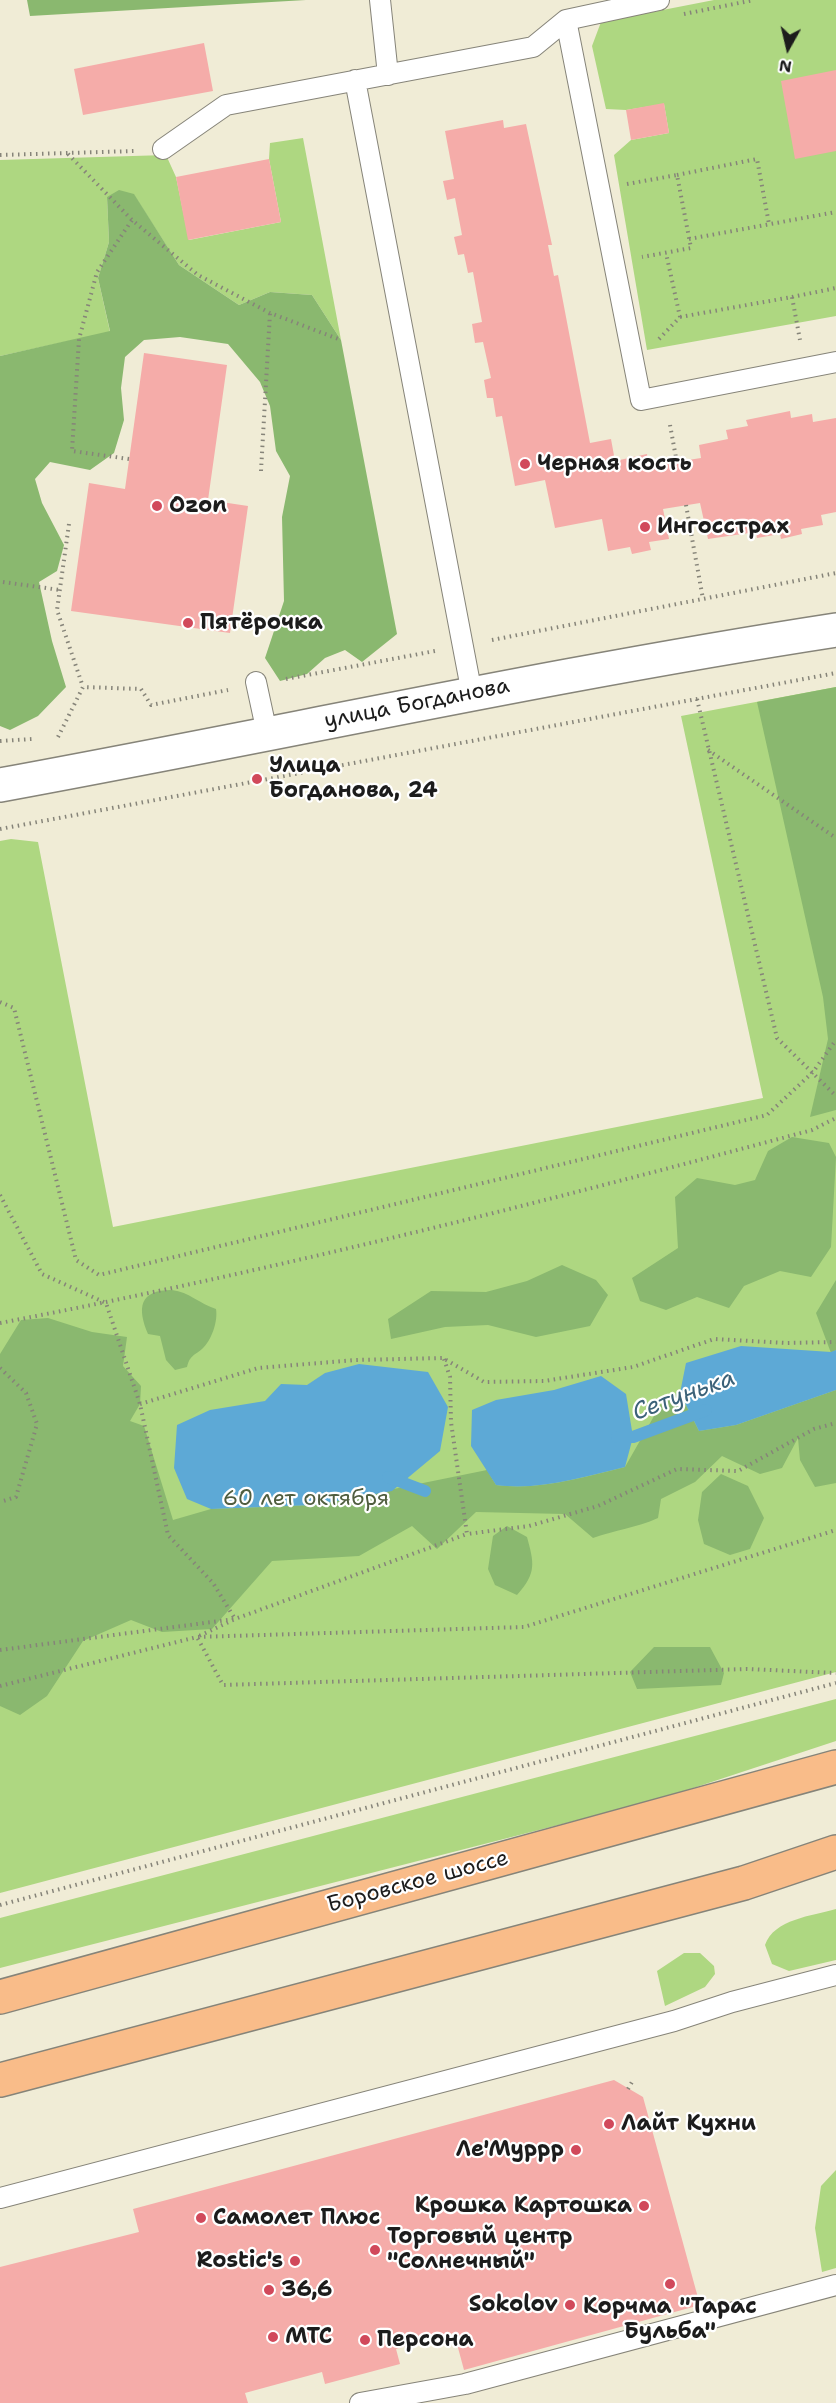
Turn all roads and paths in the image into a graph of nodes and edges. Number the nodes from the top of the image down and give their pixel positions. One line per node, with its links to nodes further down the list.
1 (380, 0): 6 (lane)
2 (659, 0): 5 (lane)
3 (754, 0): 4 (path)
4 (677, 15)
5 (566, 20): 6 (lane); 12 (lane)
6 (388, 75): 7 (lane)
7 (355, 80): 8 (lane); 36 (lane)
8 (163, 149): 9 (path)
9 (68, 154): 10 (path); 14 (path)
10 (0, 155)
11 (677, 174): 12 (path); 15 (path); 16 (path)
12 (600, 189): 17 (lane)
13 (836, 212): 15 (path)
14 (132, 220): 20 (path); 26 (path)
15 (769, 224): 16 (path)
16 (689, 239): 17 (path)
17 (614, 263): 25 (lane)
18 (836, 288): 19 (path)
19 (792, 297): 21 (path); 24 (path)
20 (270, 312): 22 (path); 28 (path)
21 (680, 317)
22 (341, 340)
23 (836, 362): 24 (lane)
24 (806, 368): 25 (lane)
25 (664, 396): 27 (path)
26 (129, 459)
27 (677, 463)
28 (261, 471)
29 (686, 505): 34 (path)
30 (69, 524): 33 (path)
31 (836, 573): 34 (path)
32 (3, 582): 33 (path)
33 (60, 590): 39 (path)
34 (703, 599): 36 (path)
35 (836, 630): 40 (street, улица Богданова)
36 (462, 645): 38 (path); 40 (lane)
37 (836, 672): 41 (path)
38 (256, 683): 39 (path); 42 (lane)
39 (83, 687): 44 (path)
40 (472, 694): 42 (street, улица Богданова)
41 (697, 699): 46 (path); 48 (path)
42 (267, 733): 47 (street, улица Богданова)
43 (35, 738): 45 (path)
44 (46, 738)
45 (0, 741)
46 (708, 749): 49 (path); 52 (path)
47 (0, 785)
48 (0, 829)
49 (836, 838)
50 (0, 1002): 52 (path)
51 (836, 1040): 52 (path)
52 (813, 1072): 53 (path)
53 (836, 1096)
54 (836, 1118): 56 (path)
55 (0, 1195): 56 (path)
56 (106, 1303): 57 (path); 61 (path)
57 (0, 1323)
58 (836, 1342): 59 (path)
59 (443, 1358): 61 (path); 65 (path)
60 (0, 1368): 63 (path)
61 (140, 1404): 66 (path)
62 (836, 1424): 65 (path)
63 (0, 1502)
64 (836, 1530): 67 (path)
65 (467, 1534): 66 (path)
66 (235, 1619): 67 (path); 68 (path)
67 (197, 1637): 69 (path); 71 (path)
68 (0, 1650)
69 (836, 1673)
70 (836, 1683): 74 (path)
71 (0, 1686)
72 (836, 1767): 76 (main road, Боровское шоссе)
73 (833, 1854): 77 (main road)
74 (0, 1905)
75 (836, 1975): 80 (lane)
76 (0, 1997)
77 (0, 2080)
78 (632, 2082): 79 (path)
79 (628, 2089)
80 (0, 2198)
81 (836, 2284): 82 (lane)
82 (360, 2403)

